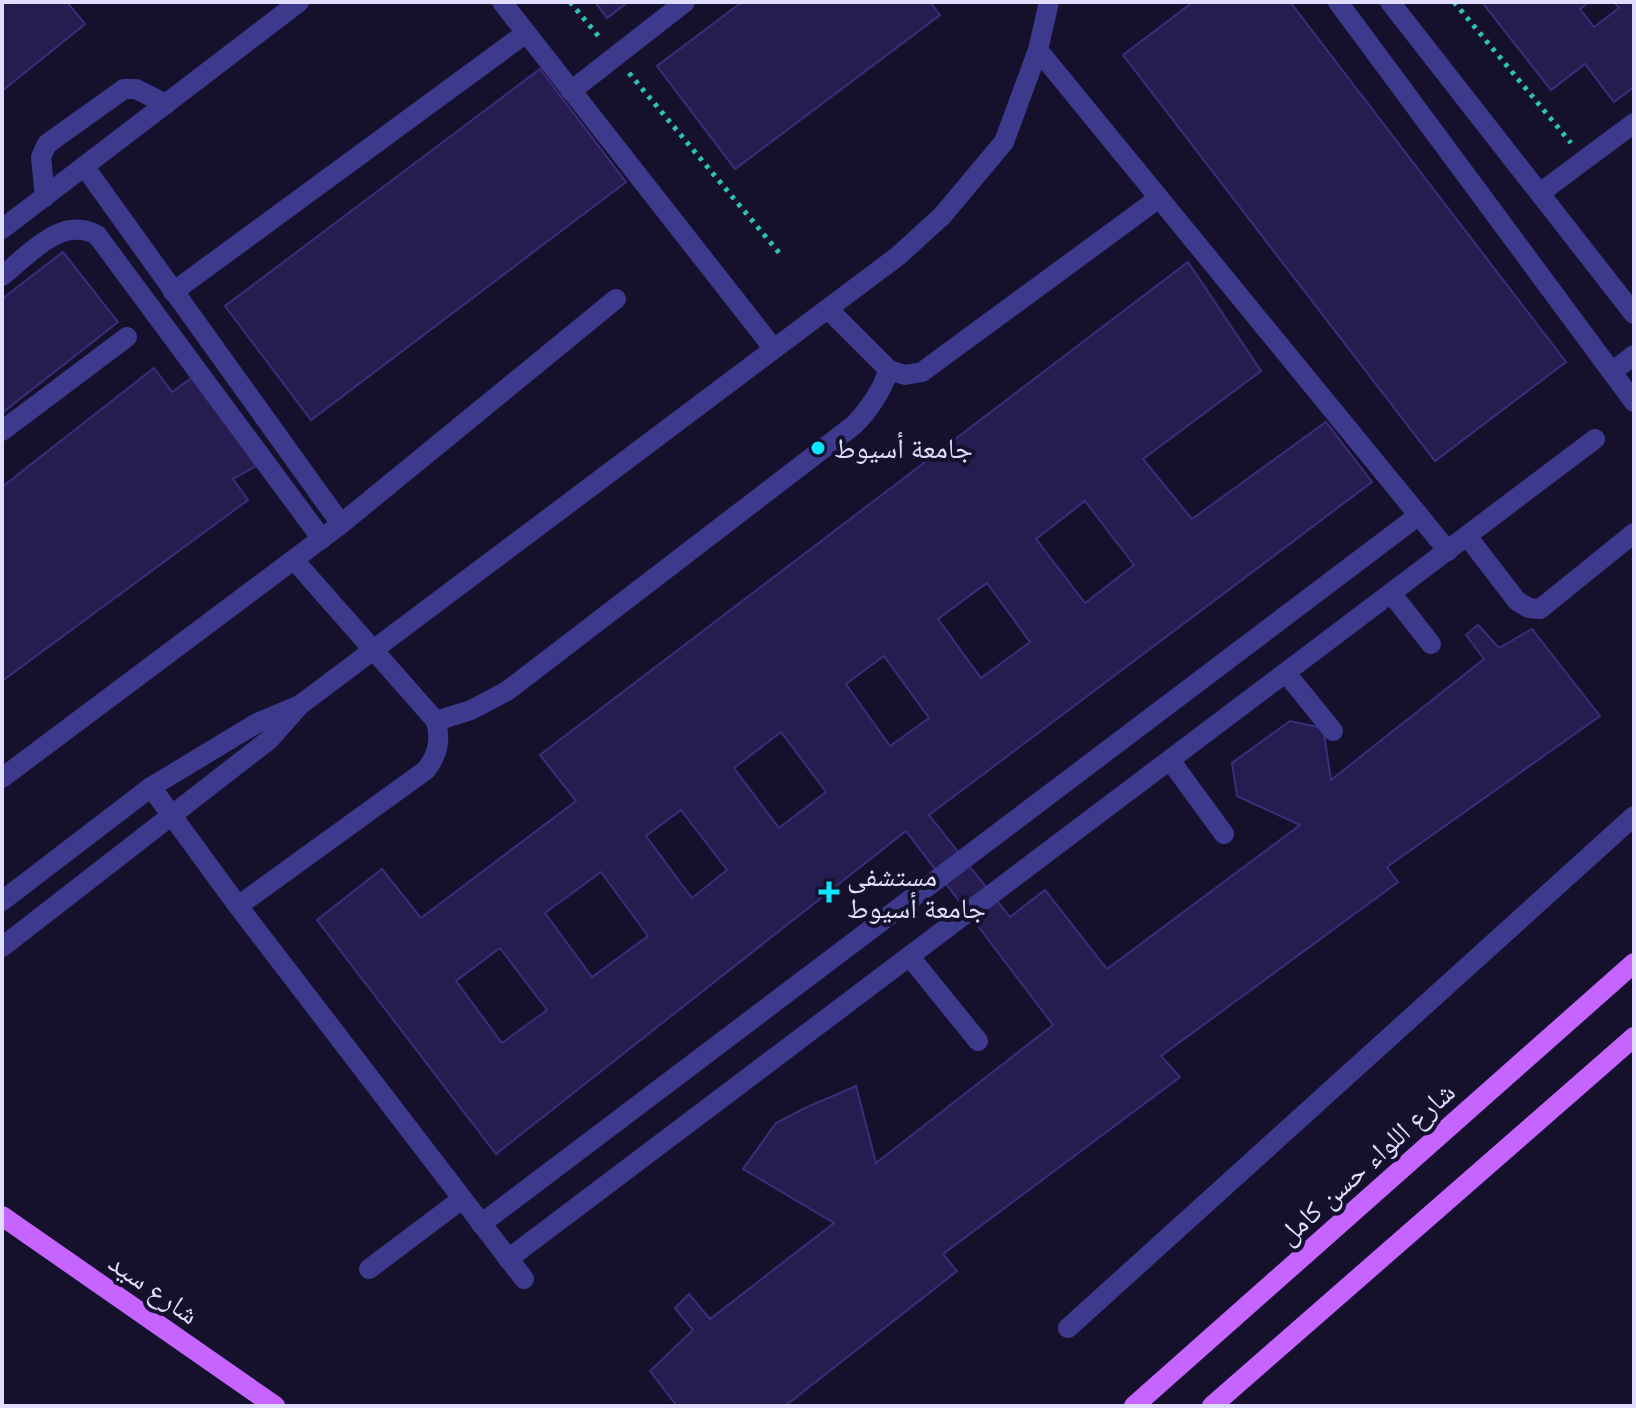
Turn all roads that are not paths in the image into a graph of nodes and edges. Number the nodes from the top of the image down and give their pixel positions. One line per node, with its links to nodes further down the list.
1 (299, 2): 11 (lane)
2 (502, 2): 8 (lane)
3 (685, 2): 10 (lane)
4 (1049, 2): 9 (lane)
5 (1065, 2): 9 (lane)
6 (1338, 2): 27 (lane)
7 (1390, 2): 14 (lane)
8 (526, 33): 10 (lane); 19 (lane)
9 (1038, 50): 16 (lane); 21 (lane)
10 (571, 91): 24 (lane)
11 (166, 104): 13 (lane); 15 (lane)
12 (1634, 123): 14 (lane)
13 (84, 166): 15 (lane); 19 (lane)
14 (1540, 193): 22 (lane)
15 (45, 197): 17 (lane)
16 (1159, 198): 26 (lane); 31 (lane)
17 (2, 229)
18 (2, 276): 35 (lane)
19 (173, 292): 32 (lane)
20 (616, 299): 32 (lane)
21 (828, 309): 24 (lane); 26 (lane)
22 (1634, 314)
23 (127, 337): 29 (lane)
24 (774, 349): 40 (lane)
25 (1634, 355): 27 (lane)
26 (889, 370): 43 (lane)
27 (1612, 372): 28 (lane)
28 (1634, 402)
29 (2, 431)
30 (1595, 439): 34 (lane)
31 (1419, 515): 36 (lane); 62 (lane)
32 (341, 524): 35 (lane)
33 (1634, 533): 34 (lane)
34 (1467, 536): 36 (lane)
35 (322, 539): 37 (lane)
36 (1448, 551): 38 (lane)
37 (294, 560): 40 (lane); 46 (lane)
38 (1391, 593): 39 (lane); 41 (lane)
39 (1431, 644)
40 (373, 650): 42 (lane); 43 (lane)
41 (1286, 673): 44 (lane); 45 (lane)
42 (300, 705): 47 (lane); 48 (lane)
43 (436, 721): 54 (lane)
44 (1333, 731)
45 (1170, 760): 50 (lane); 56 (lane)
46 (2, 778)
47 (151, 787): 48 (lane); 51 (lane)
48 (171, 816): 52 (lane); 54 (lane)
49 (1634, 816): 66 (lane)
50 (1224, 834)
51 (62, 856): 52 (lane); 53 (lane)
52 (85, 882): 55 (lane)
53 (2, 901)
54 (238, 906): 60 (lane)
55 (2, 947)
56 (910, 957): 59 (lane); 63 (lane)
57 (1634, 963): 68 (main road, شارع اللواء حسن كامل)
58 (1634, 1037): 69 (main road)
59 (978, 1041)
60 (462, 1199): 62 (lane); 64 (lane)
61 (2, 1216): 67 (main road, شارع سيد)
62 (481, 1224): 63 (lane)
63 (508, 1259): 65 (lane)
64 (369, 1269)
65 (524, 1279)
66 (1068, 1328)
67 (275, 1406)
68 (1134, 1406)
69 (1212, 1406)

